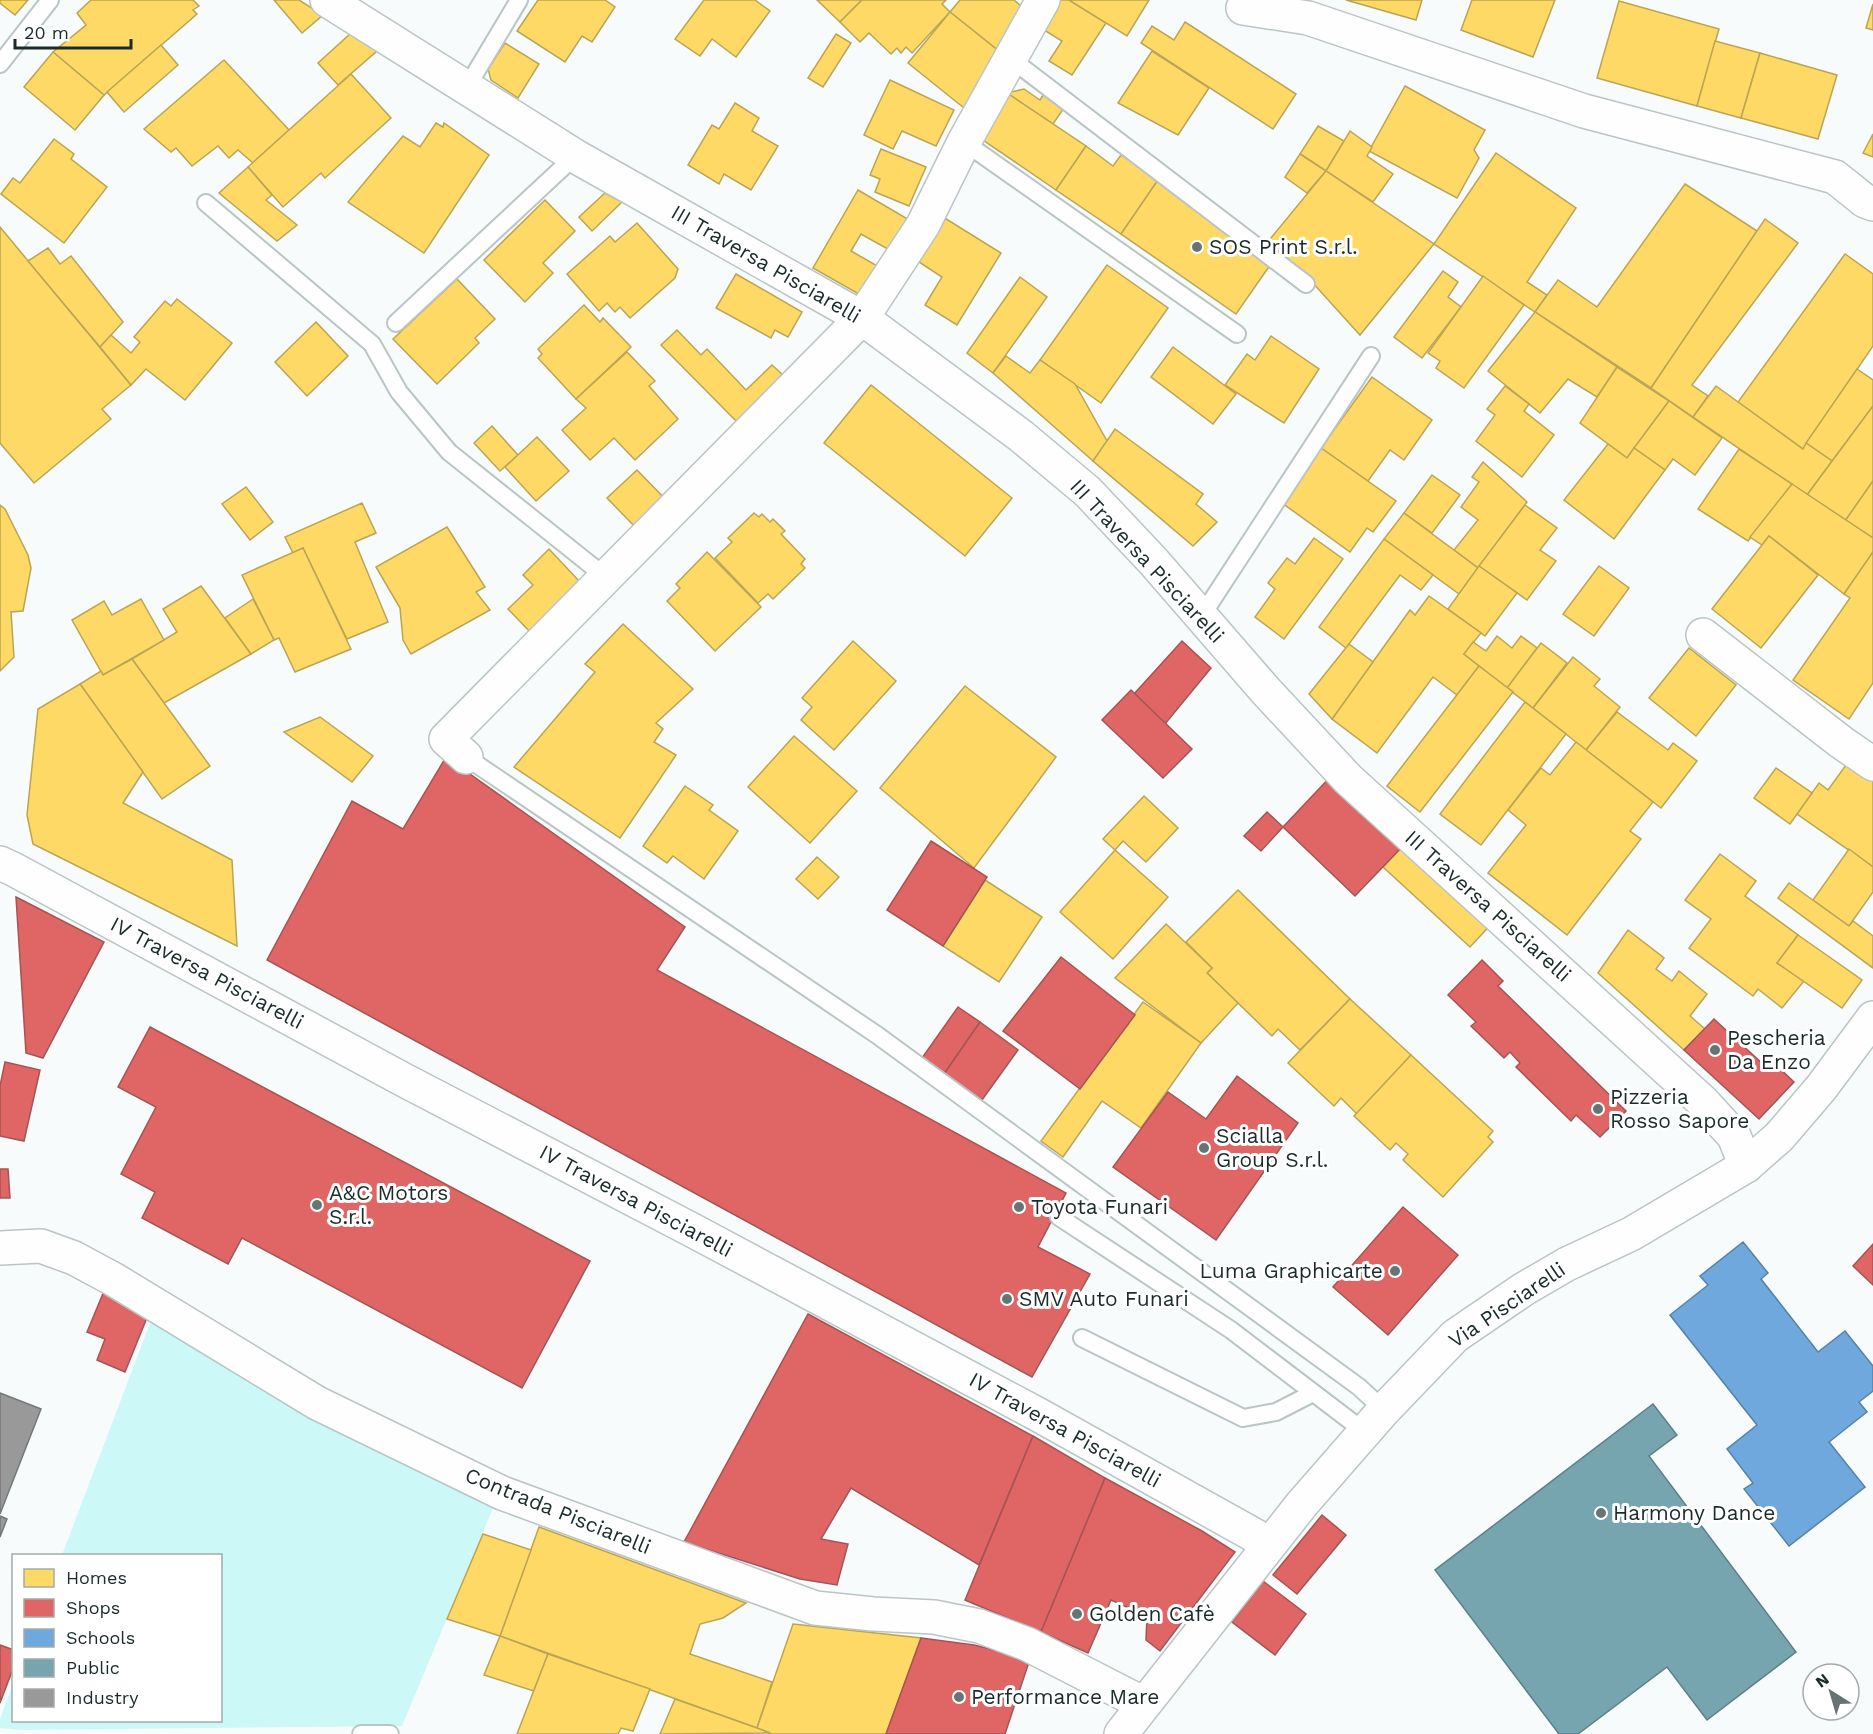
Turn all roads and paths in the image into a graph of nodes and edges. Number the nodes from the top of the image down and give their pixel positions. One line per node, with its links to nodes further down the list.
1 (50, 0): 7 (lane)
2 (327, 0): 8 (street, III Traversa Pisciarelli)
3 (519, 0): 8 (lane)
4 (1043, 0): 6 (street)
5 (1243, 8): 12 (street)
6 (1011, 59): 9 (street); 13 (lane)
7 (0, 64)
8 (467, 87): 10 (street, III Traversa Pisciarelli)
9 (964, 142): 14 (street); 16 (lane)
10 (575, 156): 14 (street, III Traversa Pisciarelli); 15 (lane)
11 (206, 203): 18 (lane)
12 (1873, 204)
13 (1306, 284)
14 (862, 318): 18 (street); 19 (street, III Traversa Pisciarelli)
15 (396, 323)
16 (1237, 334)
17 (1371, 356): 19 (lane)
18 (607, 578): 21 (street)
19 (1201, 617): 25 (street, III Traversa Pisciarelli)
20 (1703, 635): 22 (street)
21 (466, 757): 30 (lane)
22 (1873, 764)
23 (0, 863): 31 (street, IV Traversa Pisciarelli)
24 (1873, 1018): 25 (street, Via Pisciarelli)
25 (1746, 1166): 30 (street, Via Pisciarelli)
26 (1059, 1217): 29 (lane)
27 (0, 1248): 32 (street, Contrada Pisciarelli)
28 (1082, 1338): 29 (lane)
29 (1313, 1393): 30 (lane)
30 (1374, 1421): 31 (street, Via Pisciarelli)
31 (1270, 1544): 32 (street, Via Pisciarelli)
32 (1144, 1704): 35 (street, Via Pisciarelli)
33 (361, 1734): 34 (lane)
34 (390, 1734)
35 (1121, 1734)

